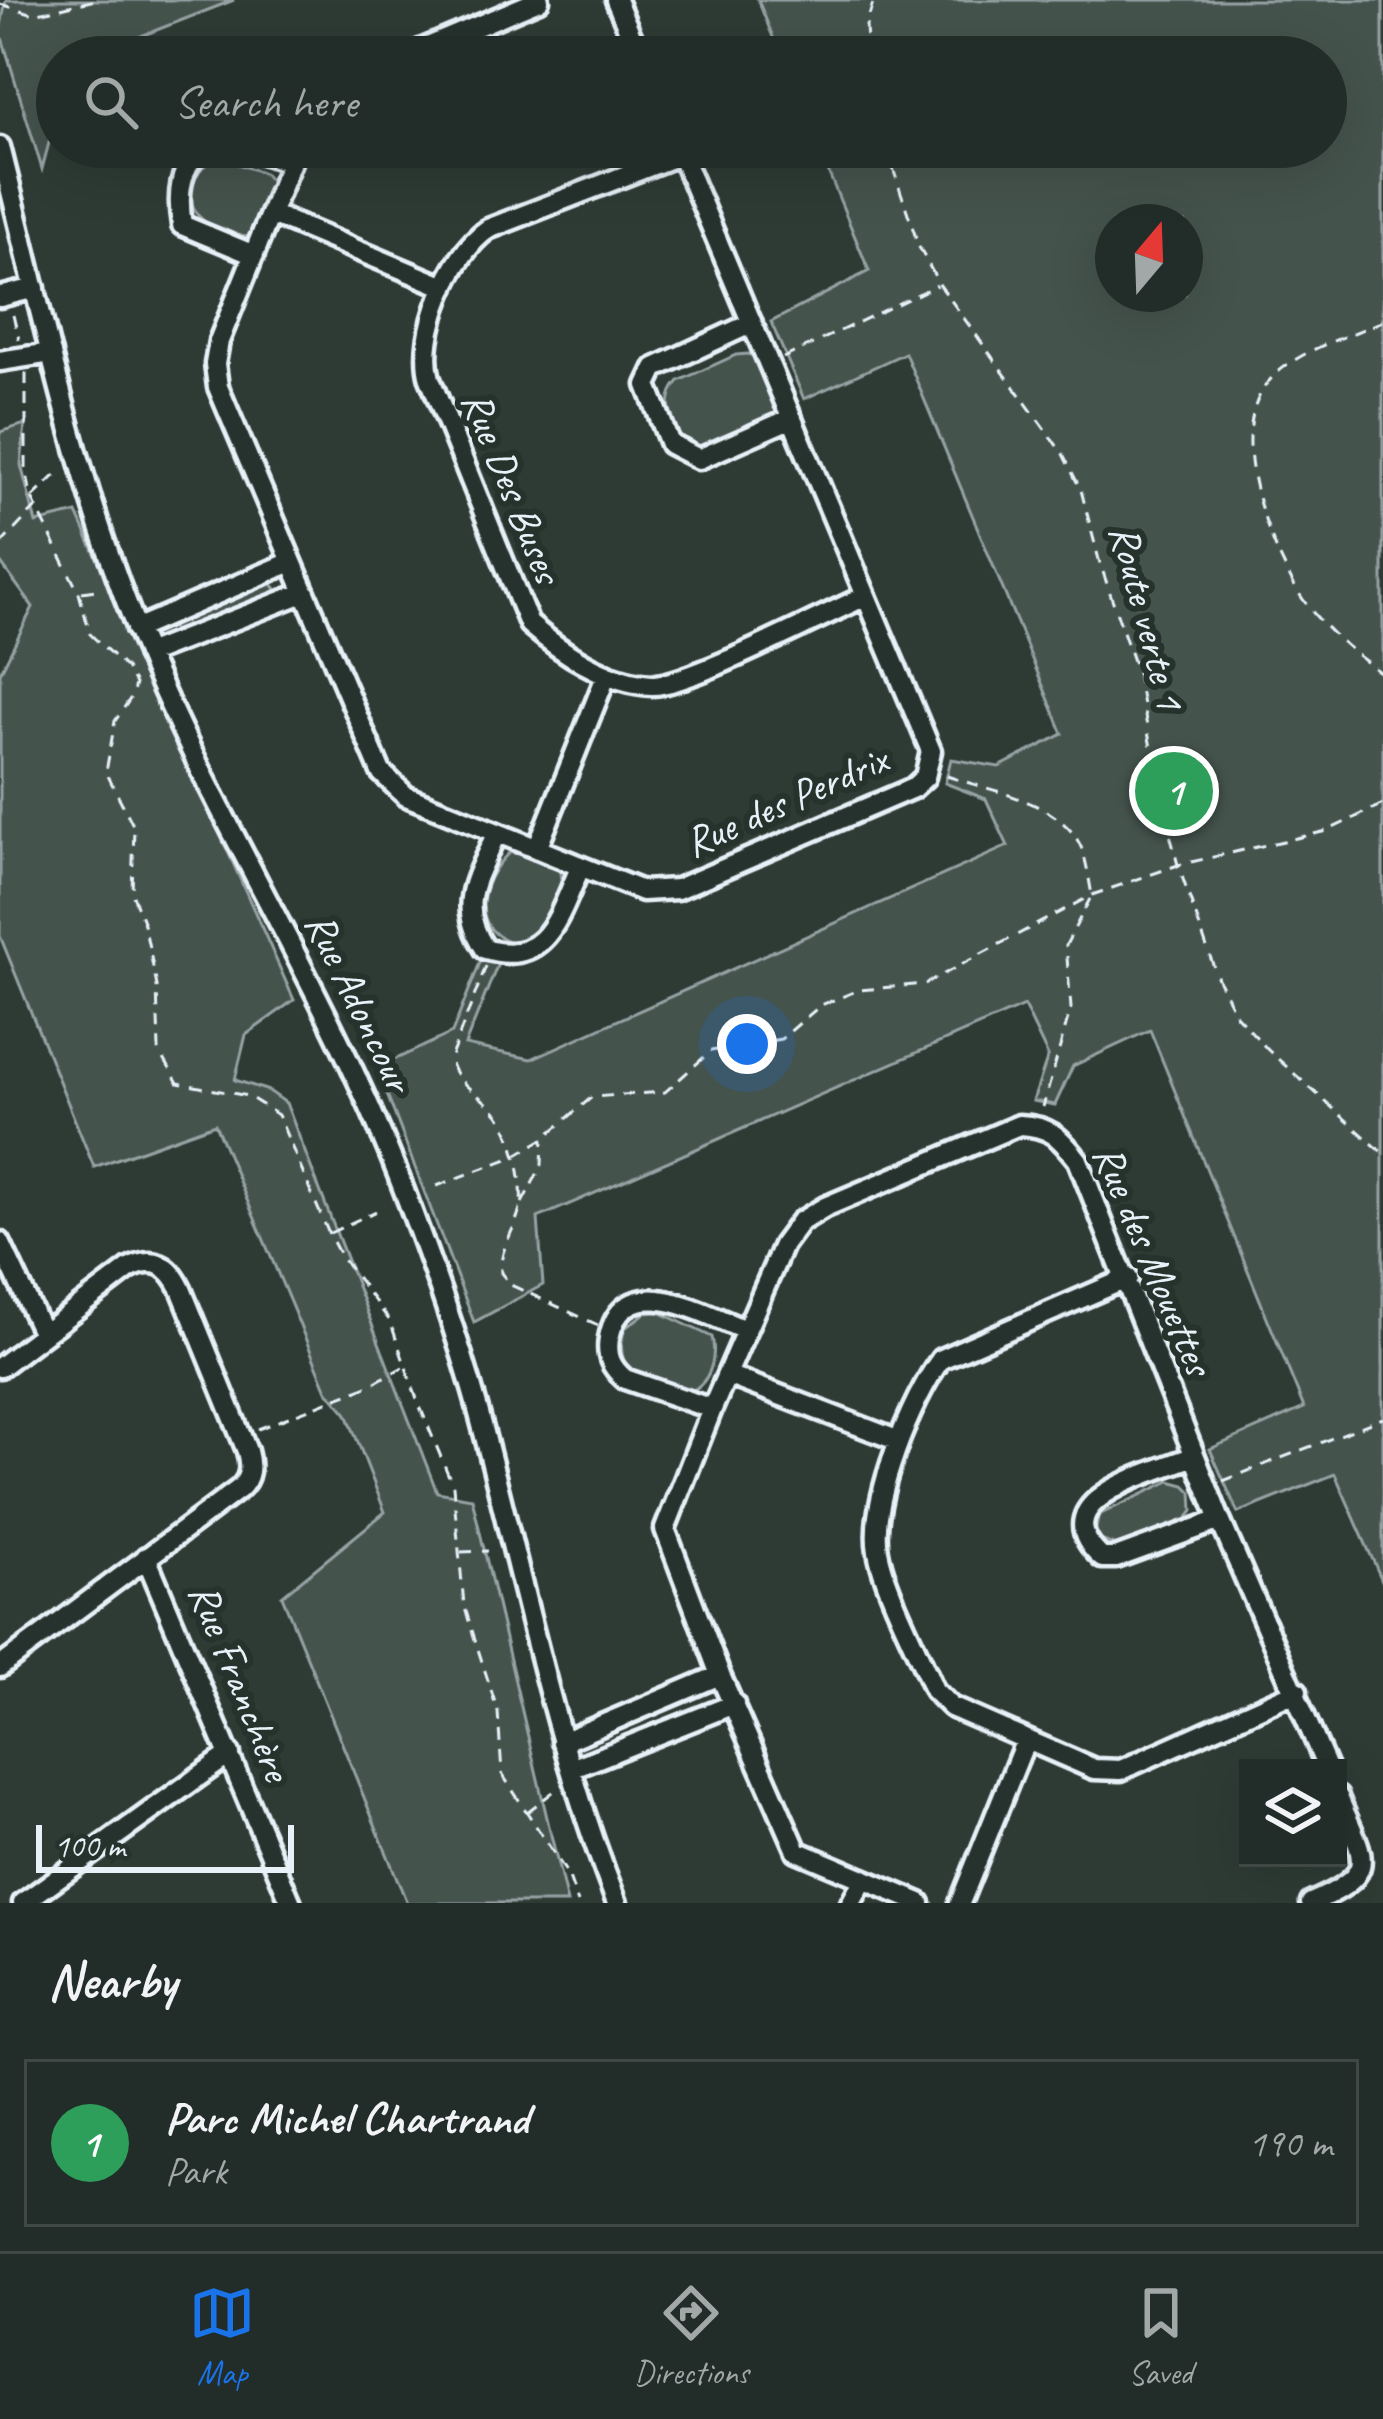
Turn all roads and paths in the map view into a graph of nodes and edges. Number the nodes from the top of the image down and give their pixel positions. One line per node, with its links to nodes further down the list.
1 (96, 0): 5 (path)
2 (539, 0): 6 (street)
3 (616, 0): 7 (street)
4 (874, 0): 8 (path)
5 (0, 4)
6 (454, 36)
7 (631, 36)
8 (867, 36)
9 (0, 147): 19 (street, Rue Adoncour)
10 (186, 168): 16 (street)
11 (289, 168): 15 (street, Rue des Perdrix)
12 (635, 168): 18 (street, Rue Des Buses)
13 (687, 168): 22 (street, Rue des Perdrix)
14 (893, 168): 17 (path, Route verte 1)
15 (271, 214): 16 (street, Rue des Perdrix); 18 (street)
16 (254, 255): 33 (street, Rue des Perdrix)
17 (939, 284): 26 (path); 48 (path, Route verte 1)
18 (446, 286): 40 (street, Rue Des Buses)
19 (35, 288): 20 (street); 24 (street, Rue Adoncour)
20 (5, 302): 23 (path)
21 (1383, 321): 41 (path)
22 (752, 323): 26 (street, Rue des Perdrix); 28 (street)
23 (22, 351)
24 (51, 353): 25 (street); 38 (street, Rue Adoncour)
25 (0, 361)
26 (769, 365): 28 (street, Rue des Perdrix)
27 (26, 371): 30 (path)
28 (792, 418): 37 (street, Rue des Perdrix)
29 (56, 475): 30 (path)
30 (32, 498): 31 (path)
31 (36, 507): 32 (path); 35 (path)
32 (0, 545)
33 (291, 562): 36 (street, Rue des Perdrix); 38 (street)
34 (104, 588): 35 (path)
35 (79, 593): 43 (path)
36 (302, 593): 39 (street); 46 (street, Rue des Perdrix)
37 (866, 596): 40 (street, Rue Des Buses); 44 (street, Rue des Perdrix)
38 (136, 629): 39 (street, Rue Adoncour)
39 (147, 654): 82 (street, Rue Adoncour)
40 (607, 674): 47 (street)
41 (1383, 674)
42 (142, 681): 43 (path)
43 (135, 684): 59 (path)
44 (928, 769): 49 (street, Rue des Perdrix); 50 (path)
45 (1383, 804): 48 (path)
46 (496, 834): 47 (street, Rue des Perdrix); 51 (street)
47 (537, 849): 49 (street, Rue des Perdrix)
48 (1178, 865): 50 (path); 54 (path, Route verte 1)
49 (580, 868): 51 (street)
50 (1092, 896): 52 (path); 53 (path)
51 (492, 952): 55 (path)
52 (1037, 1126): 61 (street, Rue des Mouettes); 63 (street, Rue des Mouettes)
53 (543, 1139): 55 (path); 57 (path)
54 (1383, 1153)
55 (515, 1156): 56 (path); 57 (path)
56 (437, 1186)
57 (521, 1204): 62 (path)
58 (376, 1210): 59 (path)
59 (329, 1234): 65 (path)
60 (0, 1242): 64 (street)
61 (1128, 1279): 71 (street); 72 (street, Rue des Mouettes)
62 (610, 1330): 63 (street); 68 (street)
63 (745, 1330): 67 (street, Rue des Mouettes)
64 (43, 1334): 66 (street); 77 (street)
65 (407, 1365): 70 (path); 76 (path)
66 (0, 1367)
67 (727, 1375): 68 (street, Rue des Mouettes); 71 (street)
68 (712, 1408): 79 (street, Rue des Mouettes)
69 (1383, 1418): 73 (path)
70 (251, 1433)
71 (899, 1441): 83 (street)
72 (1194, 1456): 73 (street, Rue des Mouettes); 74 (street)
73 (1207, 1488): 74 (street, Rue des Mouettes)
74 (1220, 1520): 80 (street, Rue des Mouettes)
75 (488, 1551): 76 (path)
76 (460, 1552): 87 (path)
77 (146, 1557): 78 (street); 84 (street, Rue Franchère)
78 (0, 1667)
79 (720, 1675): 81 (street, Rue des Mouettes); 82 (street)
80 (1297, 1691): 83 (street); 85 (street, Rue des Mouettes)
81 (734, 1704): 86 (street); 89 (street, Rue des Mouettes)
82 (562, 1742): 86 (street, Rue Adoncour)
83 (1024, 1742): 96 (street)
84 (230, 1754): 90 (street); 91 (street, Rue Franchère)
85 (1323, 1759)
86 (566, 1778): 87 (path); 93 (street, Rue Adoncour)
87 (525, 1813): 92 (path)
88 (1347, 1824): 97 (street)
89 (864, 1879): 94 (street); 95 (street, Rue des Mouettes)
90 (23, 1903)
91 (291, 1903)
92 (578, 1903)
93 (617, 1903)
94 (851, 1903)
95 (920, 1903)
96 (960, 1903)
97 (1311, 1903)

